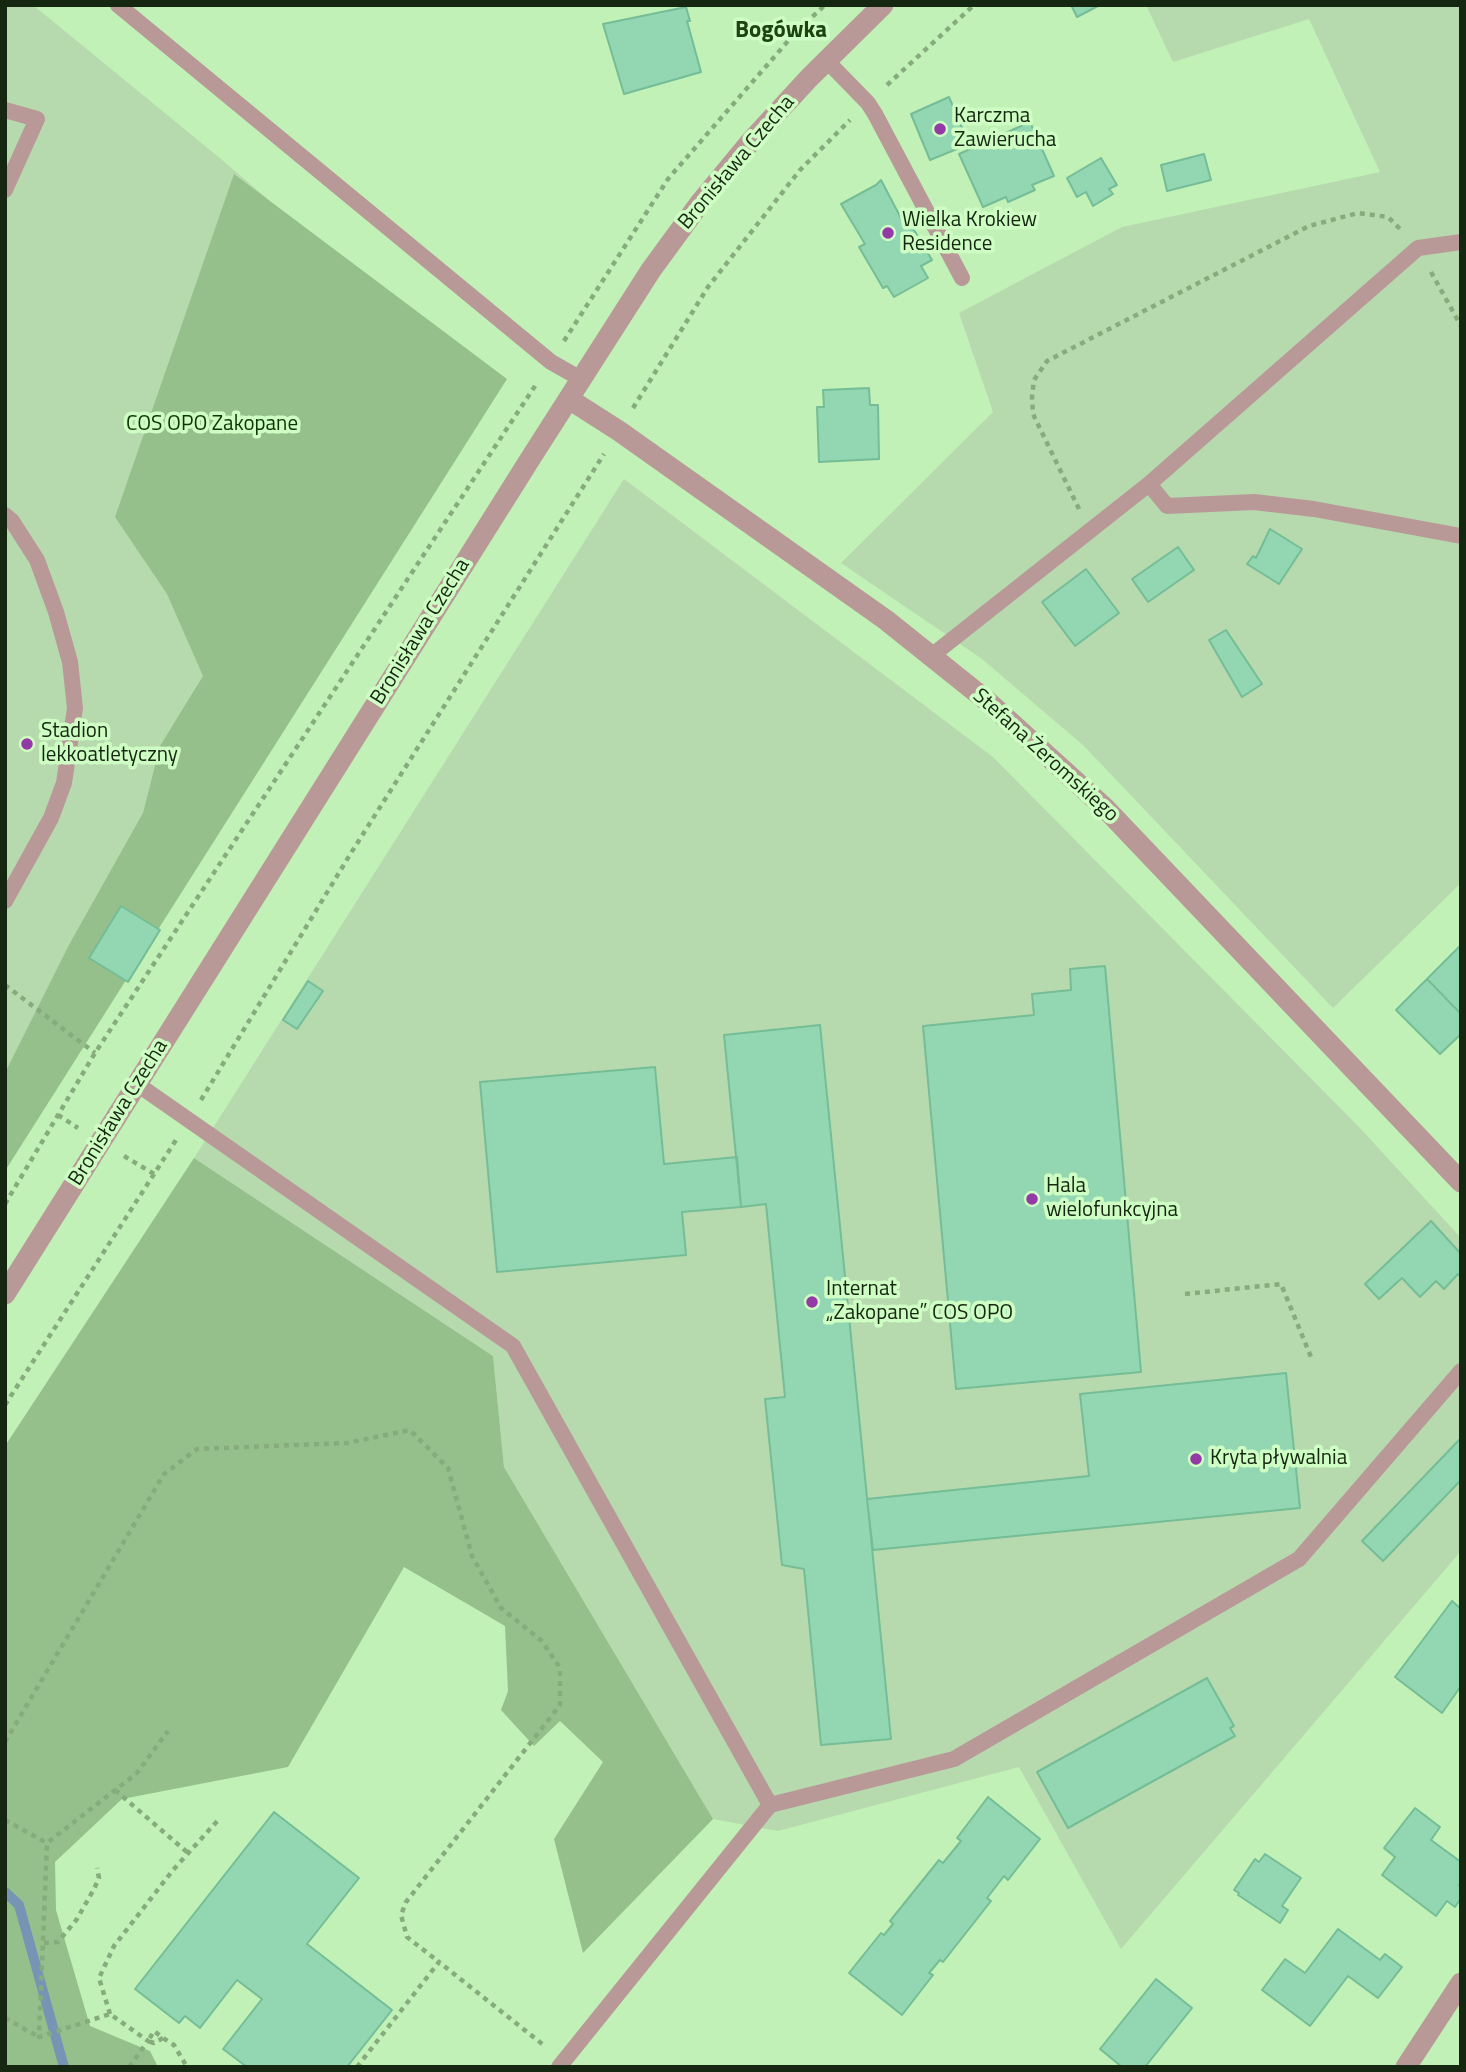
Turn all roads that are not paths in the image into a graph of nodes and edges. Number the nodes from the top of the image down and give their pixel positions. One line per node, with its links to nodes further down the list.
1 (118, 5): 8 (lane)
2 (883, 5): 3 (street, Bronisława Czecha)
3 (826, 60): 7 (lane); 8 (street, Bronisława Czecha)
4 (5, 110): 5 (lane)
5 (5, 190)
6 (1461, 242): 10 (lane)
7 (962, 278)
8 (581, 379): 9 (street, Bronisława Czecha)
9 (569, 399): 13 (street, Stefana Żeromskiego); 15 (street, Bronisława Czecha)
10 (1149, 484): 12 (lane); 13 (lane)
11 (5, 515): 14 (lane)
12 (1461, 536)
13 (930, 657): 16 (street, Stefana Żeromskiego)
14 (5, 901)
15 (137, 1084): 17 (street, Bronisława Czecha); 19 (lane)
16 (1461, 1182)
17 (5, 1294)
18 (1461, 1371): 19 (lane)
19 (770, 1805): 21 (lane)
20 (1461, 1983): 22 (street)
21 (561, 2064)
22 (1406, 2067)

